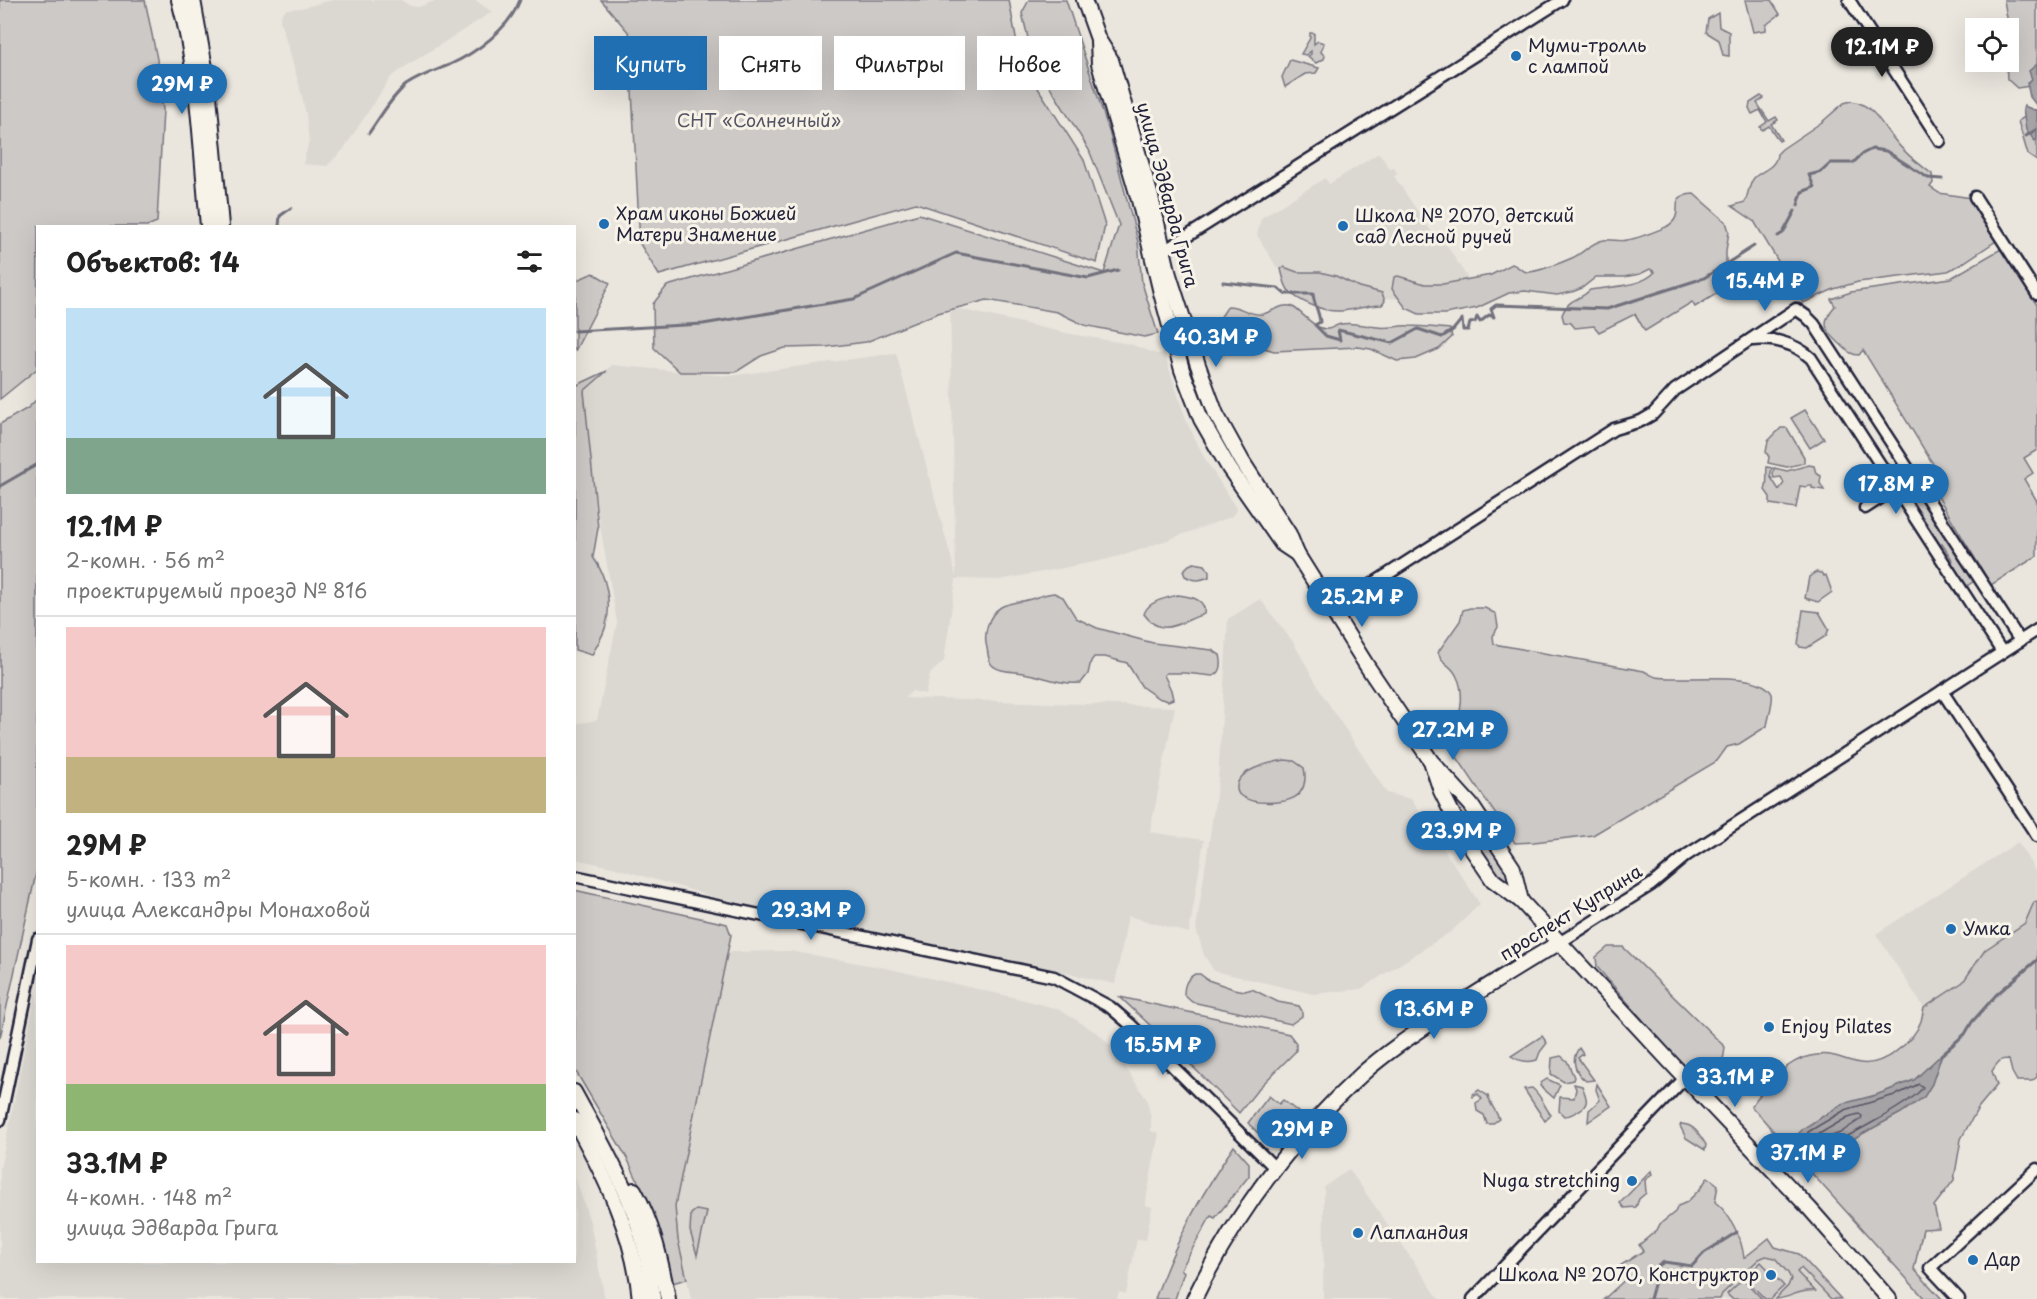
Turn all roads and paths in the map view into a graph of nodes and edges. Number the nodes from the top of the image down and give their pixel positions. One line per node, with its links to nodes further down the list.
1 (179, 0): 8 (street)
2 (193, 0): 9 (street)
3 (1084, 0): 10 (street, улица Эдварда Грига)
4 (1562, 0): 10 (street)
5 (1849, 0): 6 (street)
6 (1940, 141)
7 (1975, 197): 11 (street)
8 (208, 225)
9 (221, 225)
10 (1158, 255): 16 (street, улица Эдварда Грига)
11 (2037, 294)
12 (1752, 340): 13 (street); 14 (street); 16 (street)
13 (1913, 477): 14 (street); 18 (street)
14 (1896, 488): 15 (street); 19 (street)
15 (1865, 508)
16 (1332, 610): 21 (street, улица Эдварда Грига)
17 (2037, 630): 18 (street, проспект Куприна)
18 (2020, 641): 19 (street, проспект Куприна)
19 (2002, 652): 20 (street, проспект Куприна)
20 (1942, 692): 22 (street); 25 (street, проспект Куприна)
21 (1431, 761): 24 (street, улица Эдварда Грига); 24 (street, улица Эдварда Грига)
22 (2037, 836)
23 (576, 876): 32 (street)
24 (1521, 901): 25 (street, улица Эдварда Грига)
25 (1559, 943): 27 (street, улица Эдварда Грига); 32 (street, проспект Куприна)
26 (36, 949): 29 (street)
27 (1685, 1078): 38 (street); 39 (street, улица Эдварда Грига)
28 (576, 1096): 31 (street)
29 (0, 1120)
30 (576, 1124): 34 (street)
31 (606, 1150): 35 (street); 36 (street)
32 (1275, 1168): 37 (street, проспект Куприна)
33 (2037, 1170): 40 (street)
34 (640, 1299)
35 (653, 1299)
36 (668, 1299)
37 (1194, 1299)
38 (1473, 1299)
39 (1889, 1299)
40 (1959, 1299)

